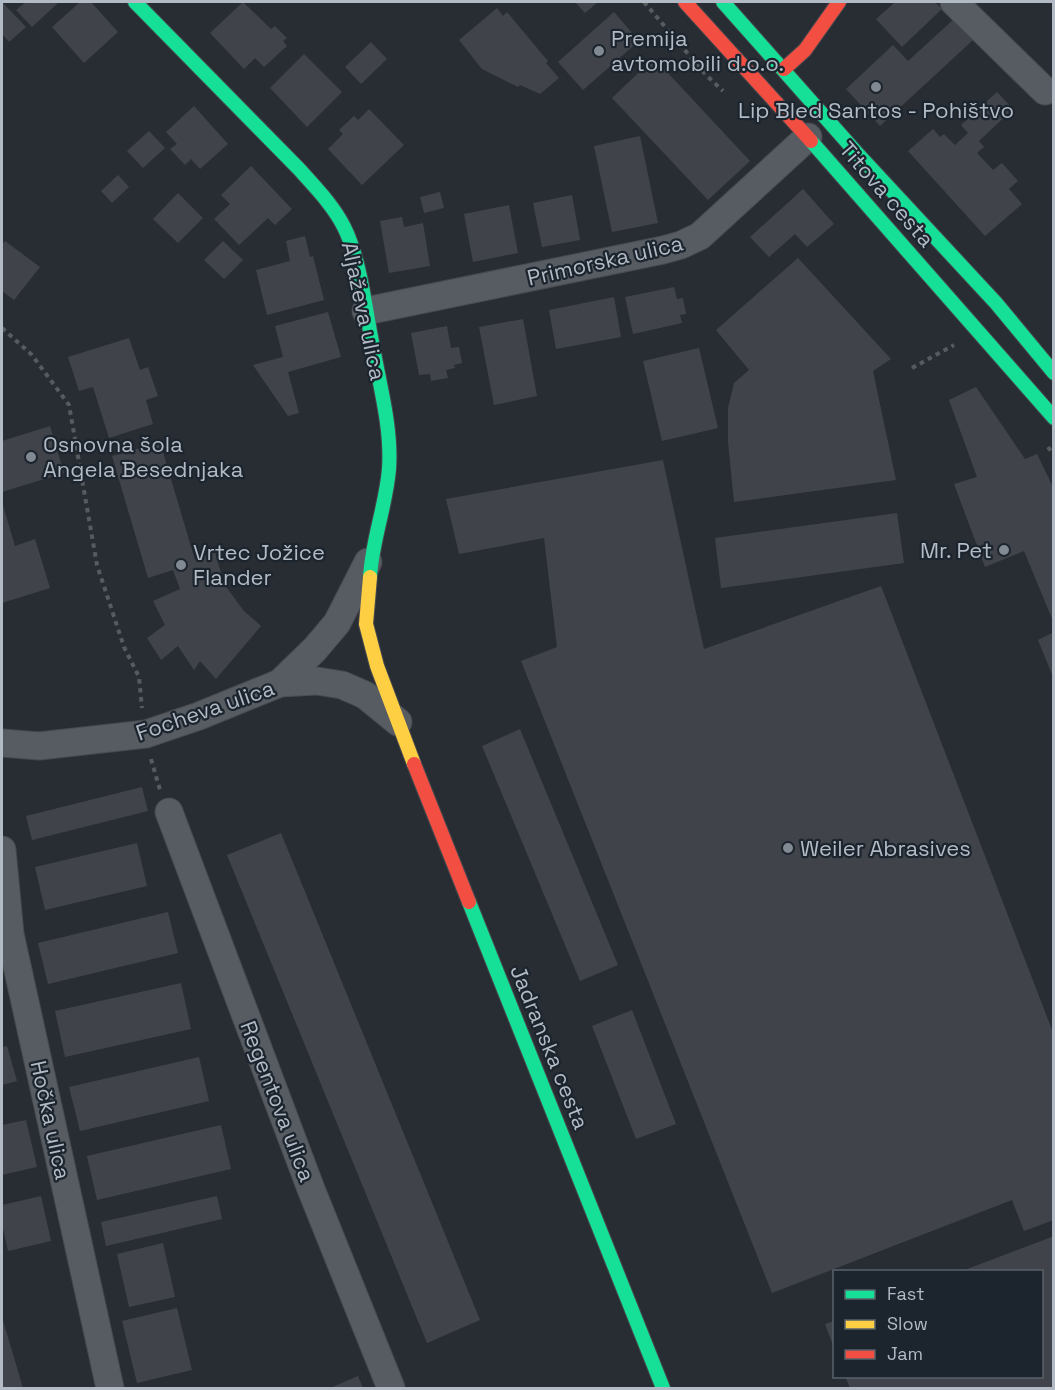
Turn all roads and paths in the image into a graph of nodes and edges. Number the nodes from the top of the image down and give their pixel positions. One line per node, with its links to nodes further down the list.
1 (135, 2): 9 (street, Aljaževa ulica)
2 (685, 2): 8 (street, Titova cesta)
3 (723, 2): 6 (street, Titova cesta)
4 (839, 2): 6 (street)
5 (954, 2): 7 (street)
6 (784, 69): 13 (street, Titova cesta)
7 (1045, 91)
8 (808, 137): 9 (street, Primorska ulica); 14 (street, Titova cesta)
9 (366, 311): 15 (street, Aljaževa ulica)
10 (2, 328): 17 (path)
11 (954, 345): 12 (path)
12 (912, 368)
13 (1053, 373)
14 (1053, 418)
15 (371, 557): 16 (street, Aljaževa ulica); 18 (street, Aljaževa ulica)
16 (280, 683): 18 (street, Focheva ulica); 19 (street, Focheva ulica)
17 (143, 719)
18 (398, 722): 25 (street, Jadranska cesta)
19 (2, 743)
20 (150, 756): 21 (path)
21 (169, 812): 24 (street, Regentova ulica)
22 (2, 850): 23 (street, Hočka ulica)
23 (110, 1389)
24 (391, 1389)
25 (663, 1389)

